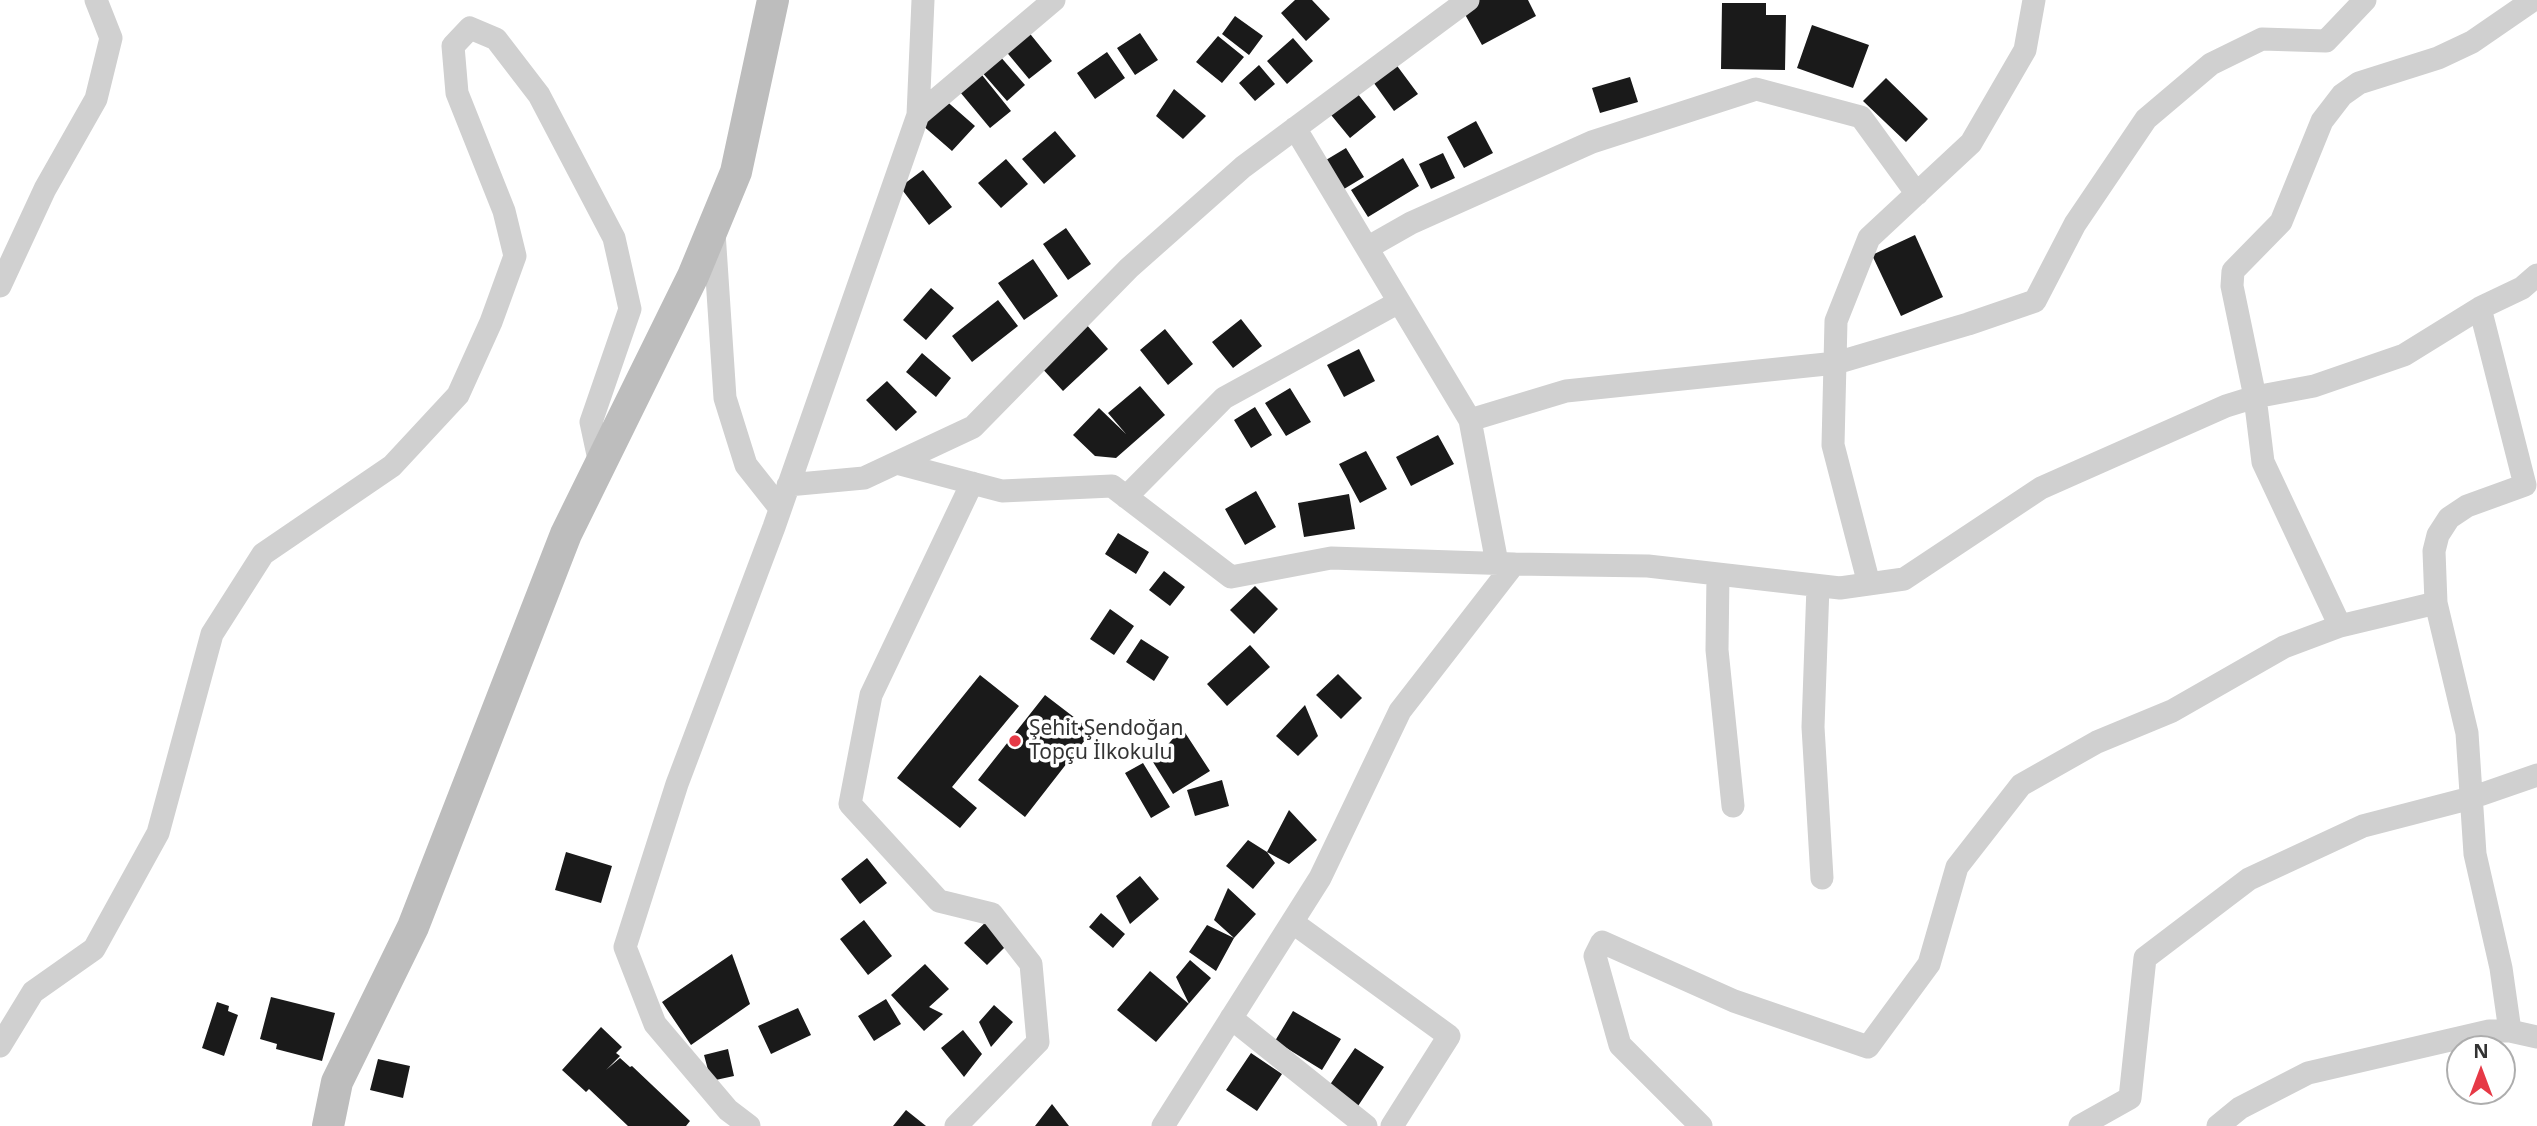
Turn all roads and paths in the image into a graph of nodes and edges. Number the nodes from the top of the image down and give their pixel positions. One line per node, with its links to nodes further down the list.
1 (96, 0): 15 (street)
2 (773, 0): 12 (street)
3 (923, 0): 9 (street)
4 (1054, 0): 9 (street)
5 (1468, 0): 10 (street)
6 (2034, 0): 11 (street)
7 (2365, 0): 18 (street)
8 (2533, 0): 19 (street)
9 (918, 115): 25 (street)
10 (1295, 128): 13 (street); 21 (street)
11 (1917, 194): 13 (street); 18 (street)
12 (713, 225): 22 (street); 27 (street)
13 (1367, 248): 16 (street)
14 (2537, 275): 17 (street)
15 (0, 286)
16 (1399, 302): 20 (street); 26 (street)
17 (2480, 308): 19 (street); 24 (street)
18 (1836, 363): 20 (street); 30 (street)
19 (2255, 397): 30 (street); 33 (street)
20 (1470, 420): 28 (street)
21 (896, 463): 23 (street); 25 (street)
22 (600, 464): 42 (street); 43 (street)
23 (972, 483): 26 (street); 45 (street)
24 (2531, 484): 32 (street)
25 (788, 485): 27 (street)
26 (1126, 497): 28 (street)
27 (780, 508): 44 (street)
28 (1506, 563): 29 (street); 38 (street)
29 (1718, 574): 31 (street); 36 (street)
30 (1869, 584): 31 (street)
31 (1818, 586): 37 (street)
32 (2436, 603): 33 (street); 35 (street)
33 (2340, 625): 49 (street)
34 (2537, 775): 35 (street)
35 (2471, 798): 40 (street); 50 (street)
36 (1733, 806)
37 (1822, 878)
38 (1292, 922): 39 (street); 48 (street)
39 (1231, 1018): 46 (street); 47 (street)
40 (2510, 1031): 41 (street); 51 (street)
41 (2537, 1037)
42 (0, 1046)
43 (328, 1126)
44 (749, 1126)
45 (956, 1126)
46 (1163, 1126)
47 (1366, 1126)
48 (1392, 1126)
49 (1701, 1126)
50 (2080, 1126)
51 (2218, 1126)

